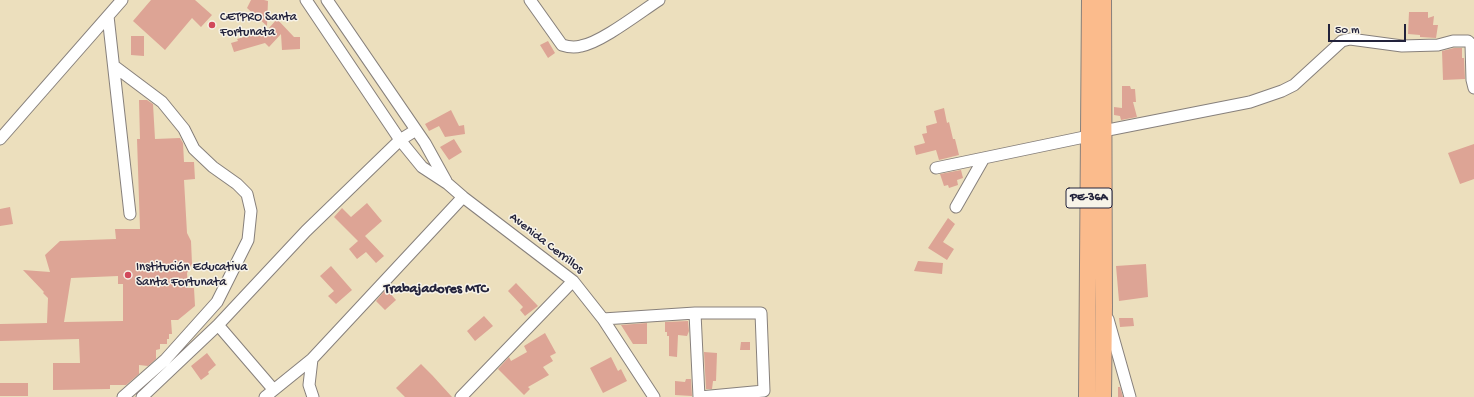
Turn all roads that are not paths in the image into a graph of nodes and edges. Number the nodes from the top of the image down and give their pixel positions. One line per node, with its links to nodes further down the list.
1 (122, 0): 8 (street)
2 (306, 0): 14 (street, Avenida Cerrillos)
3 (327, 0): 11 (street, Avenida Cerrillos)
4 (530, 0): 5 (street)
5 (658, 0)
6 (1090, 0): 12 (highway, PE-36A)
7 (1103, 0): 12 (highway, PE-36A)
8 (108, 16): 9 (street); 13 (street)
9 (114, 66): 20 (street); 28 (street)
10 (1474, 88): 12 (street)
11 (416, 130): 14 (street); 17 (street, Avenida Cerrillos)
12 (1096, 134): 15 (street); 22 (highway, PE-36A); 35 (highway, PE-36A)
13 (0, 139)
14 (400, 140): 17 (street, Avenida Cerrillos); 25 (street)
15 (984, 158): 16 (street); 19 (street)
16 (936, 168)
17 (448, 184): 18 (street, Avenida Cerrillos)
18 (463, 197): 21 (street, Avenida Cerrillos); 26 (street)
19 (956, 207)
20 (130, 214)
21 (573, 281): 24 (street, Avenida Cerrillos); 32 (street)
22 (1104, 306): 36 (highway, PE-36A); 37 (street)
23 (696, 313): 24 (street); 34 (street); 34 (street)
24 (603, 319): 33 (street, Avenida Cerrillos)
25 (218, 325): 27 (street); 29 (street)
26 (312, 359): 27 (street); 31 (street)
27 (273, 389): 30 (street)
28 (123, 397)
29 (142, 397)
30 (265, 397)
31 (313, 397)
32 (461, 397)
33 (654, 397)
34 (700, 397)
35 (1087, 397)
36 (1103, 397)
37 (1130, 397)

